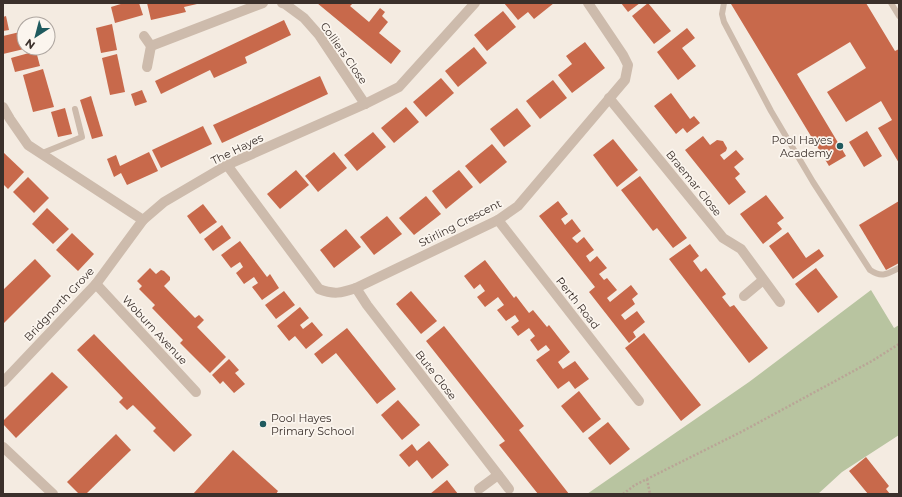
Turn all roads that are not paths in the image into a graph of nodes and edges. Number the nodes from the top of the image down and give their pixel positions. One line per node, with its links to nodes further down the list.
1 (263, 3): 9 (street)
2 (282, 3): 12 (street, Colliers Close)
3 (475, 3): 12 (street, The Hayes)
4 (588, 3): 11 (street, Stirling Crescent)
5 (724, 3): 20 (lane)
6 (891, 3): 7 (lane)
7 (899, 16)
8 (144, 36): 9 (street)
9 (151, 46): 10 (street)
10 (148, 67)
11 (609, 98): 19 (street, Stirling Crescent); 21 (street, Braemar Close)
12 (365, 104): 17 (street, The Hayes)
13 (3, 107): 15 (street)
14 (75, 109): 16 (lane)
15 (6, 122): 16 (street)
16 (40, 154): 18 (street)
17 (226, 165): 18 (street, The Hayes); 23 (street, Stirling Crescent)
18 (143, 220): 22 (street, Bridgnorth Grove)
19 (498, 220): 23 (street, Stirling Crescent); 28 (street, Perth Road)
20 (899, 268)
21 (763, 280): 24 (street); 25 (street, Braemar Close)
22 (96, 284): 26 (street, Bridgnorth Grove); 27 (street, Woburn Avenue)
23 (356, 288): 30 (street, Bute Close)
24 (744, 296)
25 (780, 302)
26 (3, 382)
27 (196, 392)
28 (639, 401)
29 (3, 447): 33 (street)
30 (498, 475): 31 (street); 32 (street, Bute Close)
31 (479, 489)
32 (510, 489)
33 (53, 494)

